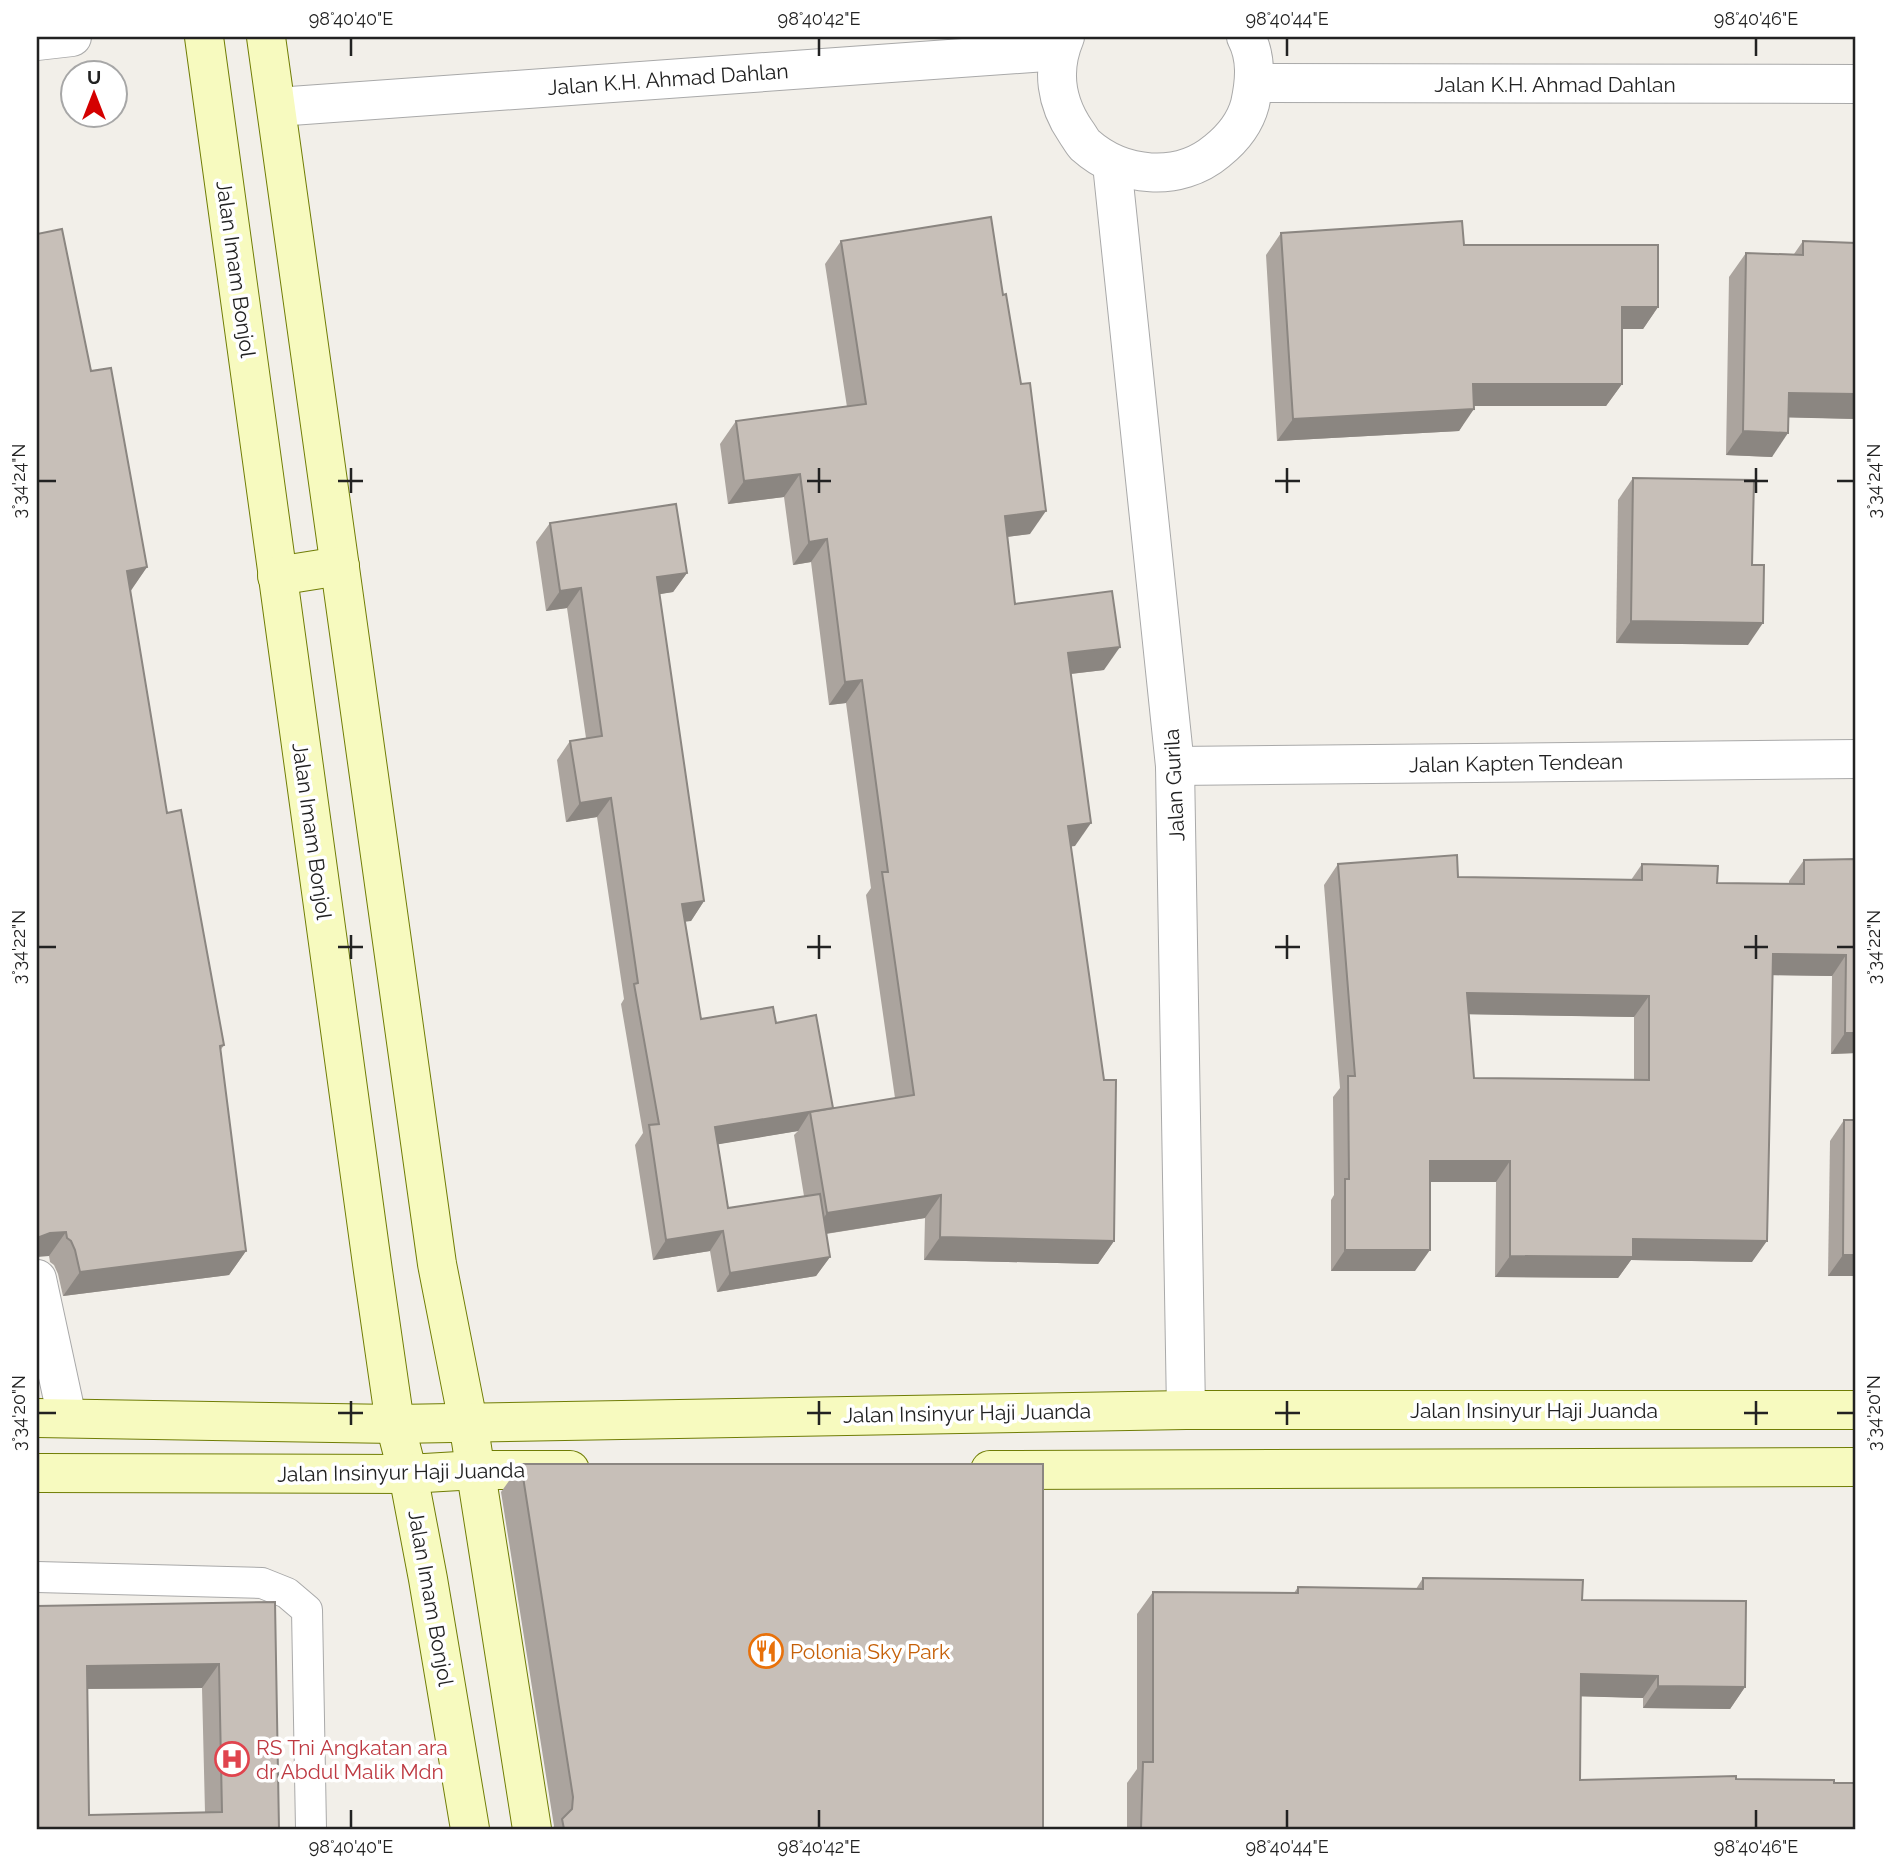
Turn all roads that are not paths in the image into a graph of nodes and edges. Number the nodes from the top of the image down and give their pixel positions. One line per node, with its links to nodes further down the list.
1 (72, 37): 5 (street)
2 (204, 37): 12 (main road, Jalan Imam Bonjol)
3 (266, 37): 9 (main road)
4 (1247, 37): 7 (street)
5 (37, 41)
6 (1062, 44): 9 (street, Jalan K.H. Ahmad Dahlan); 10 (street)
7 (1255, 83): 8 (street, Jalan K.H. Ahmad Dahlan); 10 (street)
8 (1856, 84)
9 (276, 107): 11 (main road)
10 (1112, 164): 14 (street, Jalan Gurila)
11 (340, 566): 12 (main road); 19 (main road)
12 (277, 576): 20 (main road, Jalan Imam Bonjol)
13 (1856, 759): 14 (street, Jalan Kapten Tendean)
14 (1175, 766): 16 (street, Jalan Gurila)
15 (37, 1279): 18 (street)
16 (1185, 1410): 17 (main road, Jalan Insinyur Haji Juanda); 19 (main road, Jalan Insinyur Haji Juanda)
17 (1856, 1410)
18 (52, 1418): 20 (main road, Jalan Insinyur Haji Juanda)
19 (468, 1422): 20 (main road, Jalan Insinyur Haji Juanda); 22 (main road)
20 (396, 1424): 26 (main road, Jalan Imam Bonjol)
21 (1856, 1467): 24 (main road)
22 (476, 1470): 23 (main road, Jalan Insinyur Haji Juanda); 26 (main road, Jalan Insinyur Haji Juanda); 30 (main road)
23 (599, 1470)
24 (954, 1470)
25 (37, 1473): 26 (main road, Jalan Insinyur Haji Juanda)
26 (408, 1475): 29 (main road, Jalan Imam Bonjol)
27 (37, 1577): 28 (lane)
28 (311, 1829)
29 (470, 1829)
30 (532, 1829)

